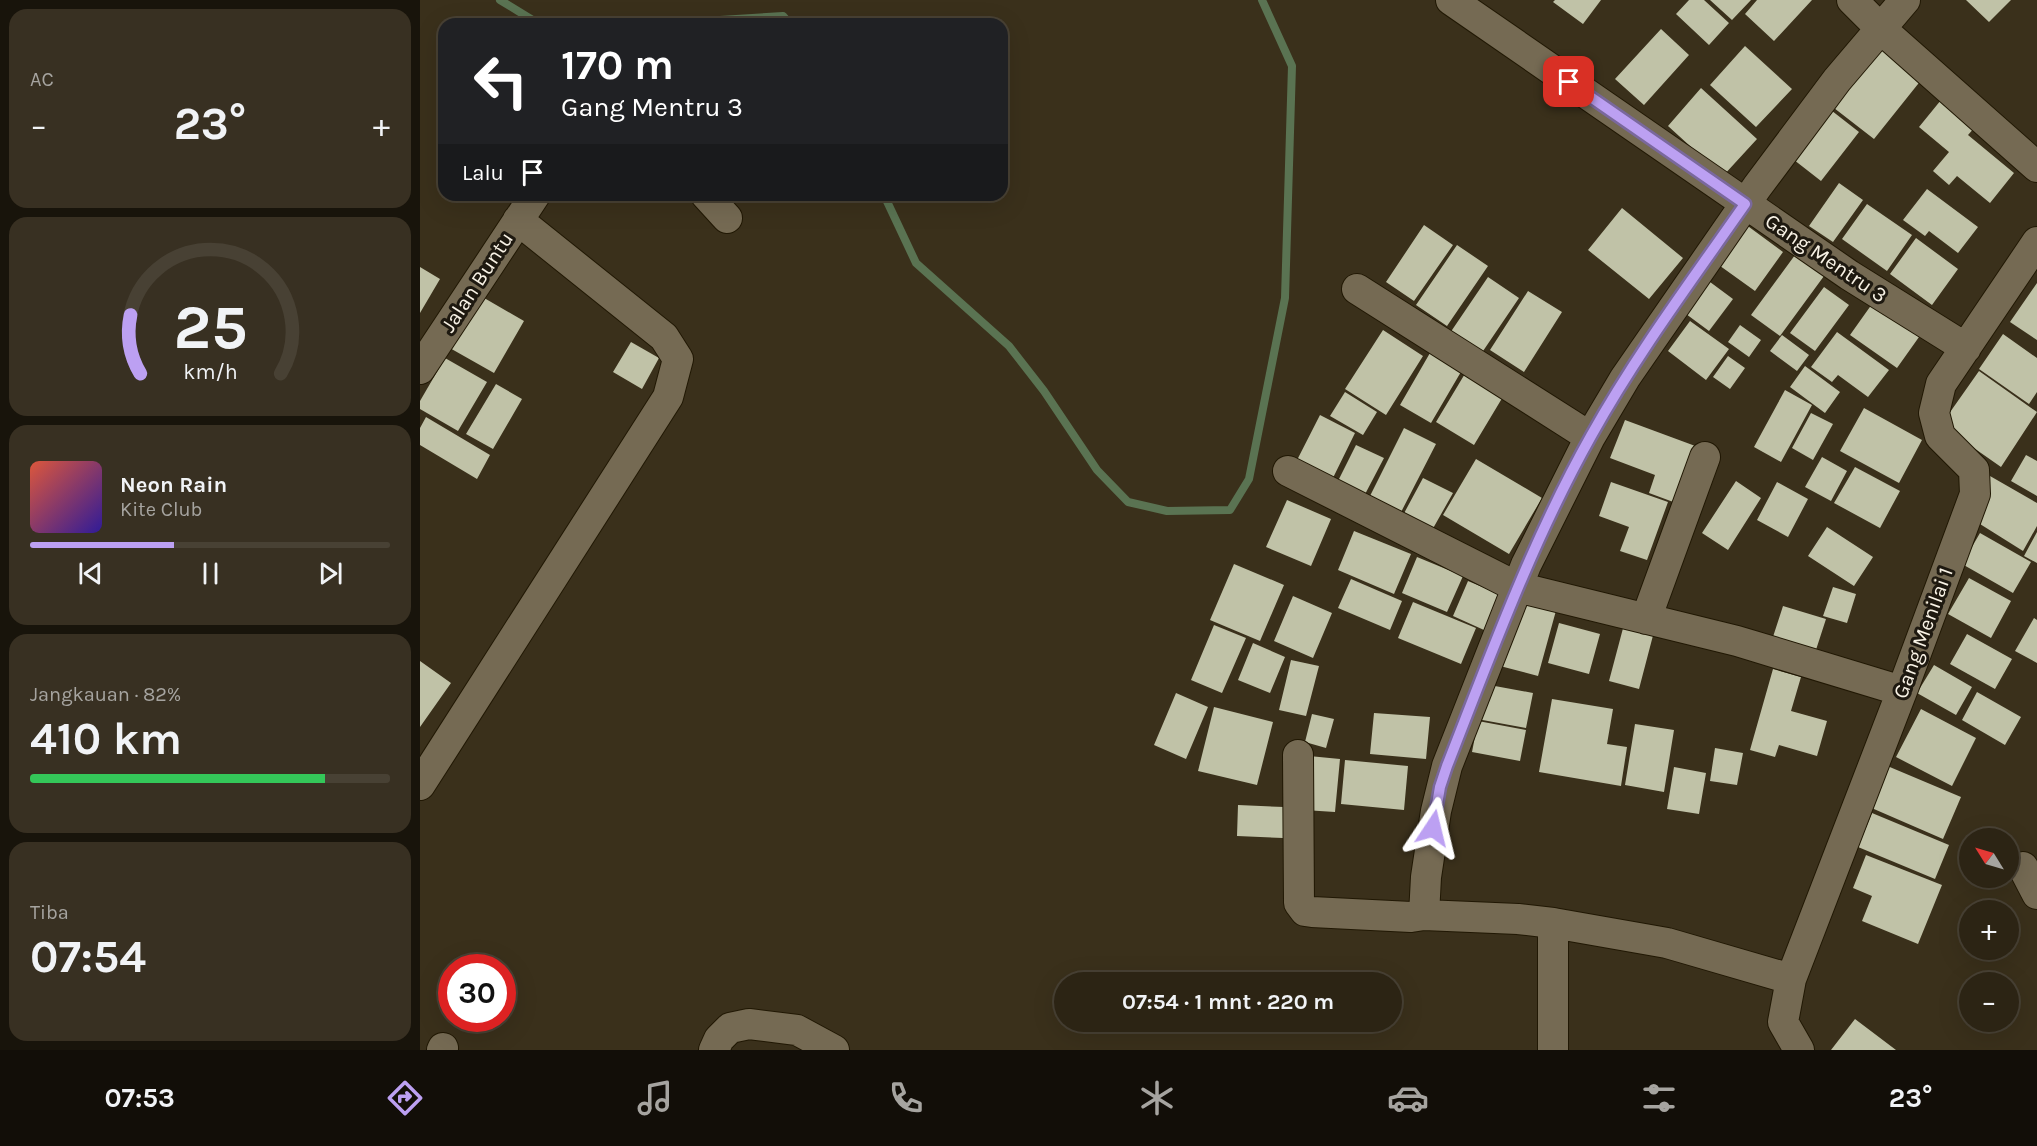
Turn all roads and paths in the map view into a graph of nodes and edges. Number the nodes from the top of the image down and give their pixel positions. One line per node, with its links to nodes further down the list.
1 (1451, 0): 8 (street, Gang Mentru 3)
2 (1852, 0): 4 (street)
3 (1905, 0): 4 (street)
4 (1880, 28): 5 (street); 8 (street)
5 (2037, 167)
6 (531, 201): 10 (street, Jalan Buntu)
7 (711, 201): 9 (street)
8 (1745, 204): 13 (street, Gang Mentru 3); 15 (street)
9 (727, 218)
10 (518, 220): 14 (street, Jalan Buntu); 22 (street)
11 (2037, 242): 13 (street, Gang Menilai 1)
12 (1357, 289): 15 (street)
13 (1966, 348): 20 (street, Gang Menilai 1)
14 (420, 369)
15 (1590, 437): 18 (street)
16 (1705, 458): 19 (street)
17 (1288, 471): 18 (street)
18 (1517, 587): 19 (street); 25 (street)
19 (1646, 619): 20 (street)
20 (1902, 691): 27 (street, Gang Menilai 1)
21 (1298, 755): 25 (street)
22 (420, 786)
23 (2023, 867): 24 (street)
24 (2037, 894)
25 (1424, 915): 26 (street)
26 (1553, 923): 27 (street); 30 (street)
27 (1791, 979): 31 (street, Gang Menilai 1)
28 (714, 1050): 29 (street)
29 (834, 1050)
30 (1553, 1050)
31 (1799, 1050)

